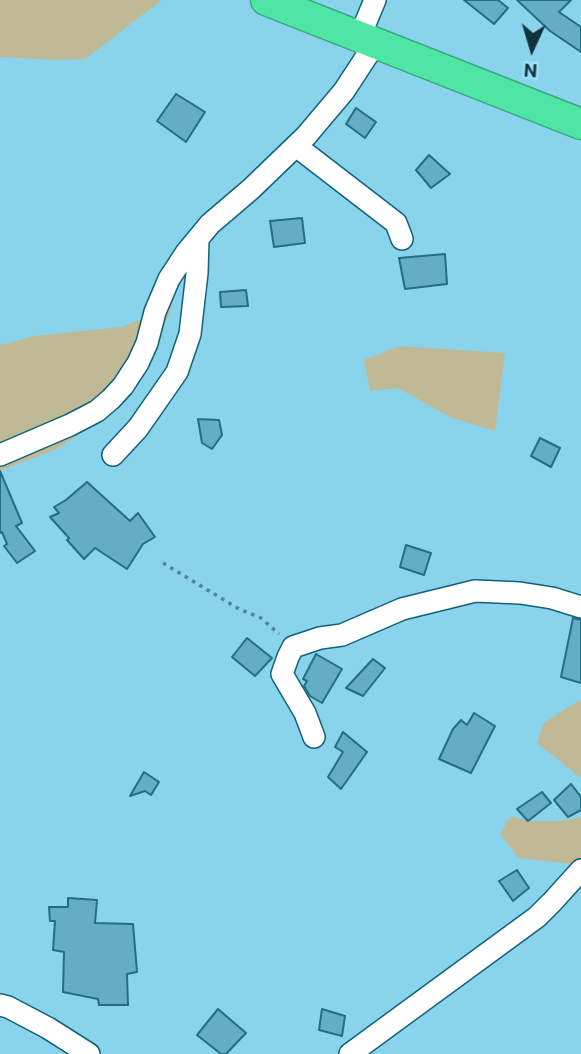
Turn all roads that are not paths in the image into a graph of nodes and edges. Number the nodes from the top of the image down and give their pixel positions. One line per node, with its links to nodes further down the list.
1 (266, 0): 3 (highway)
2 (375, 0): 3 (street)
3 (368, 39): 4 (highway); 5 (street)
4 (581, 124)
5 (296, 146): 6 (street); 7 (street)
6 (198, 239): 8 (street); 9 (street)
7 (402, 239)
8 (0, 455)
9 (113, 455)
10 (581, 607): 11 (street)
11 (314, 737)
12 (581, 870): 15 (street)
13 (0, 1005): 14 (street)
14 (89, 1054)
15 (350, 1054)

